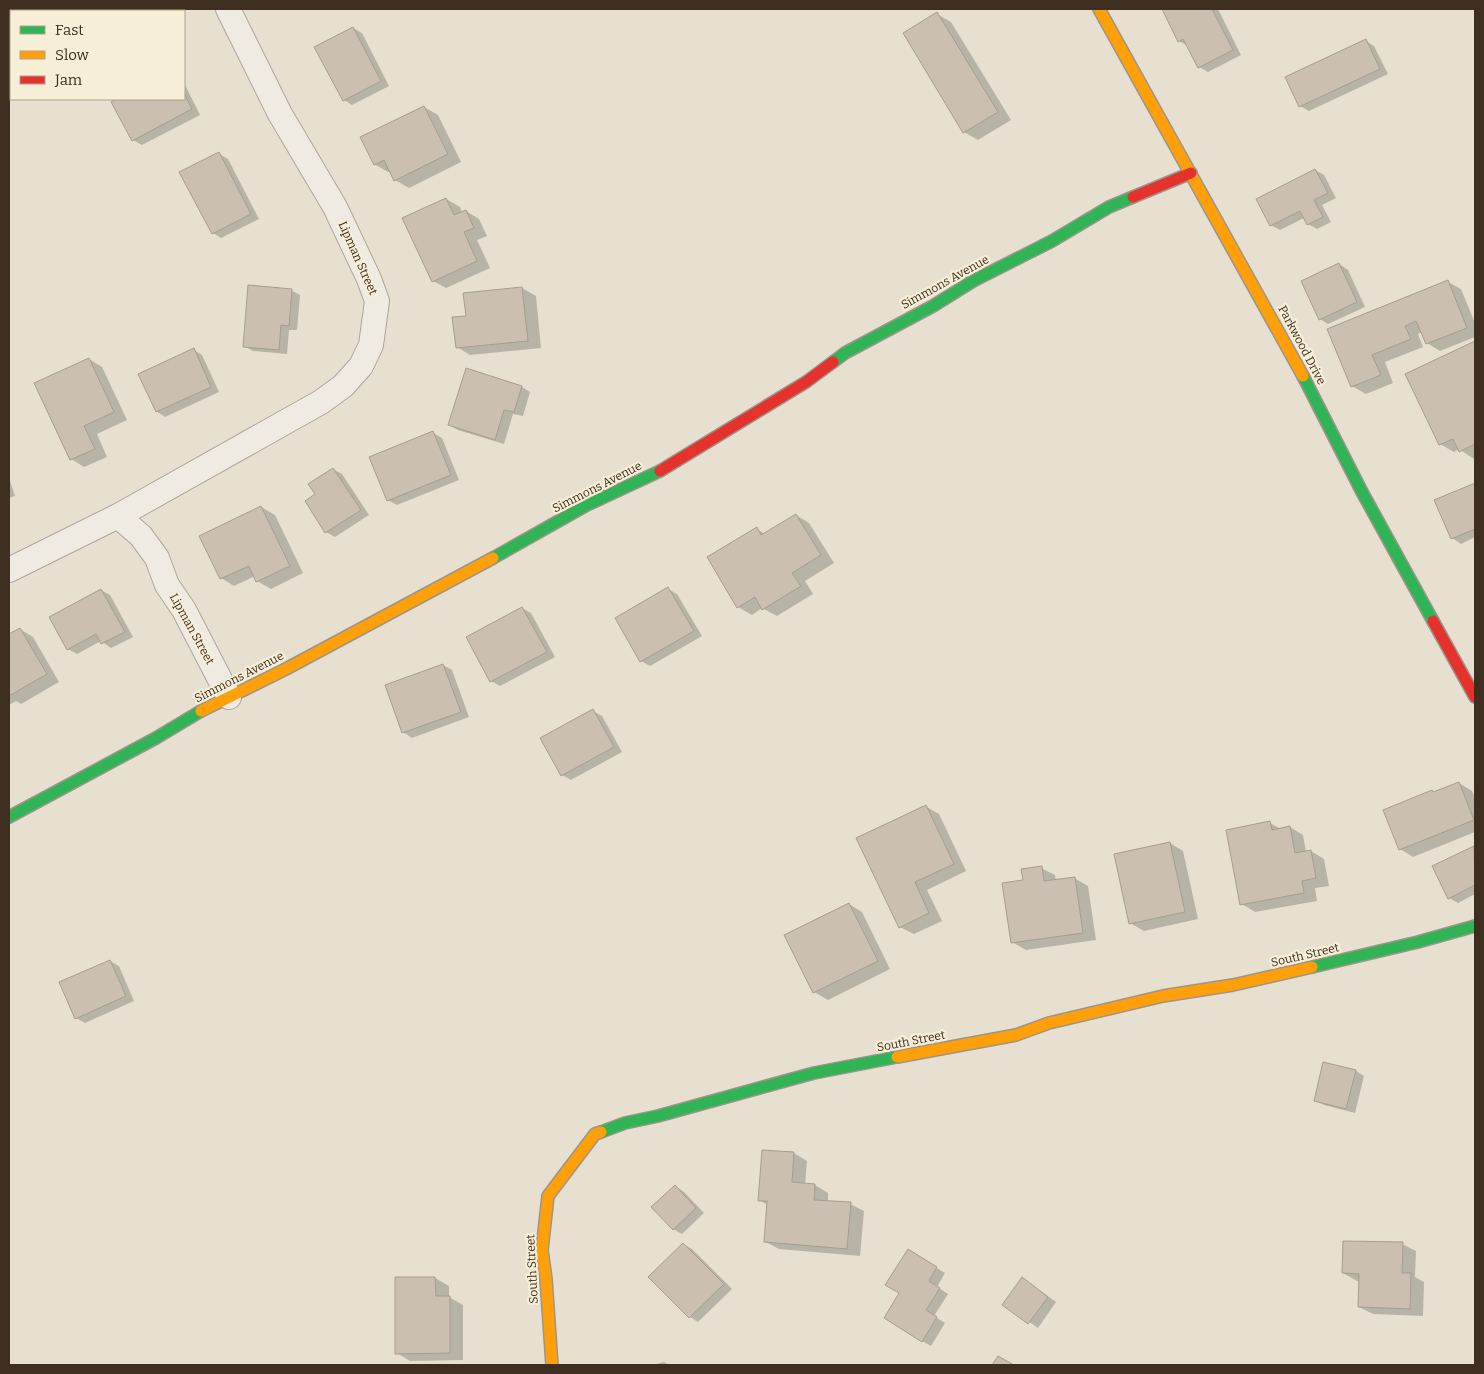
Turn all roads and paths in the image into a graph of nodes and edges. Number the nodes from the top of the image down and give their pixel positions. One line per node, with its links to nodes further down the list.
1 (228, 9): 4 (street, Lipman Street)
2 (1099, 9): 3 (street, Parkwood Drive)
3 (1191, 173): 6 (street, Simmons Avenue); 7 (street, Parkwood Drive)
4 (118, 516): 5 (street, Lipman Street); 6 (street, Lipman Street)
5 (9, 570)
6 (229, 697): 8 (street, Simmons Avenue)
7 (1475, 697)
8 (9, 817)
9 (1475, 926): 10 (street, South Street)
10 (552, 1365)

